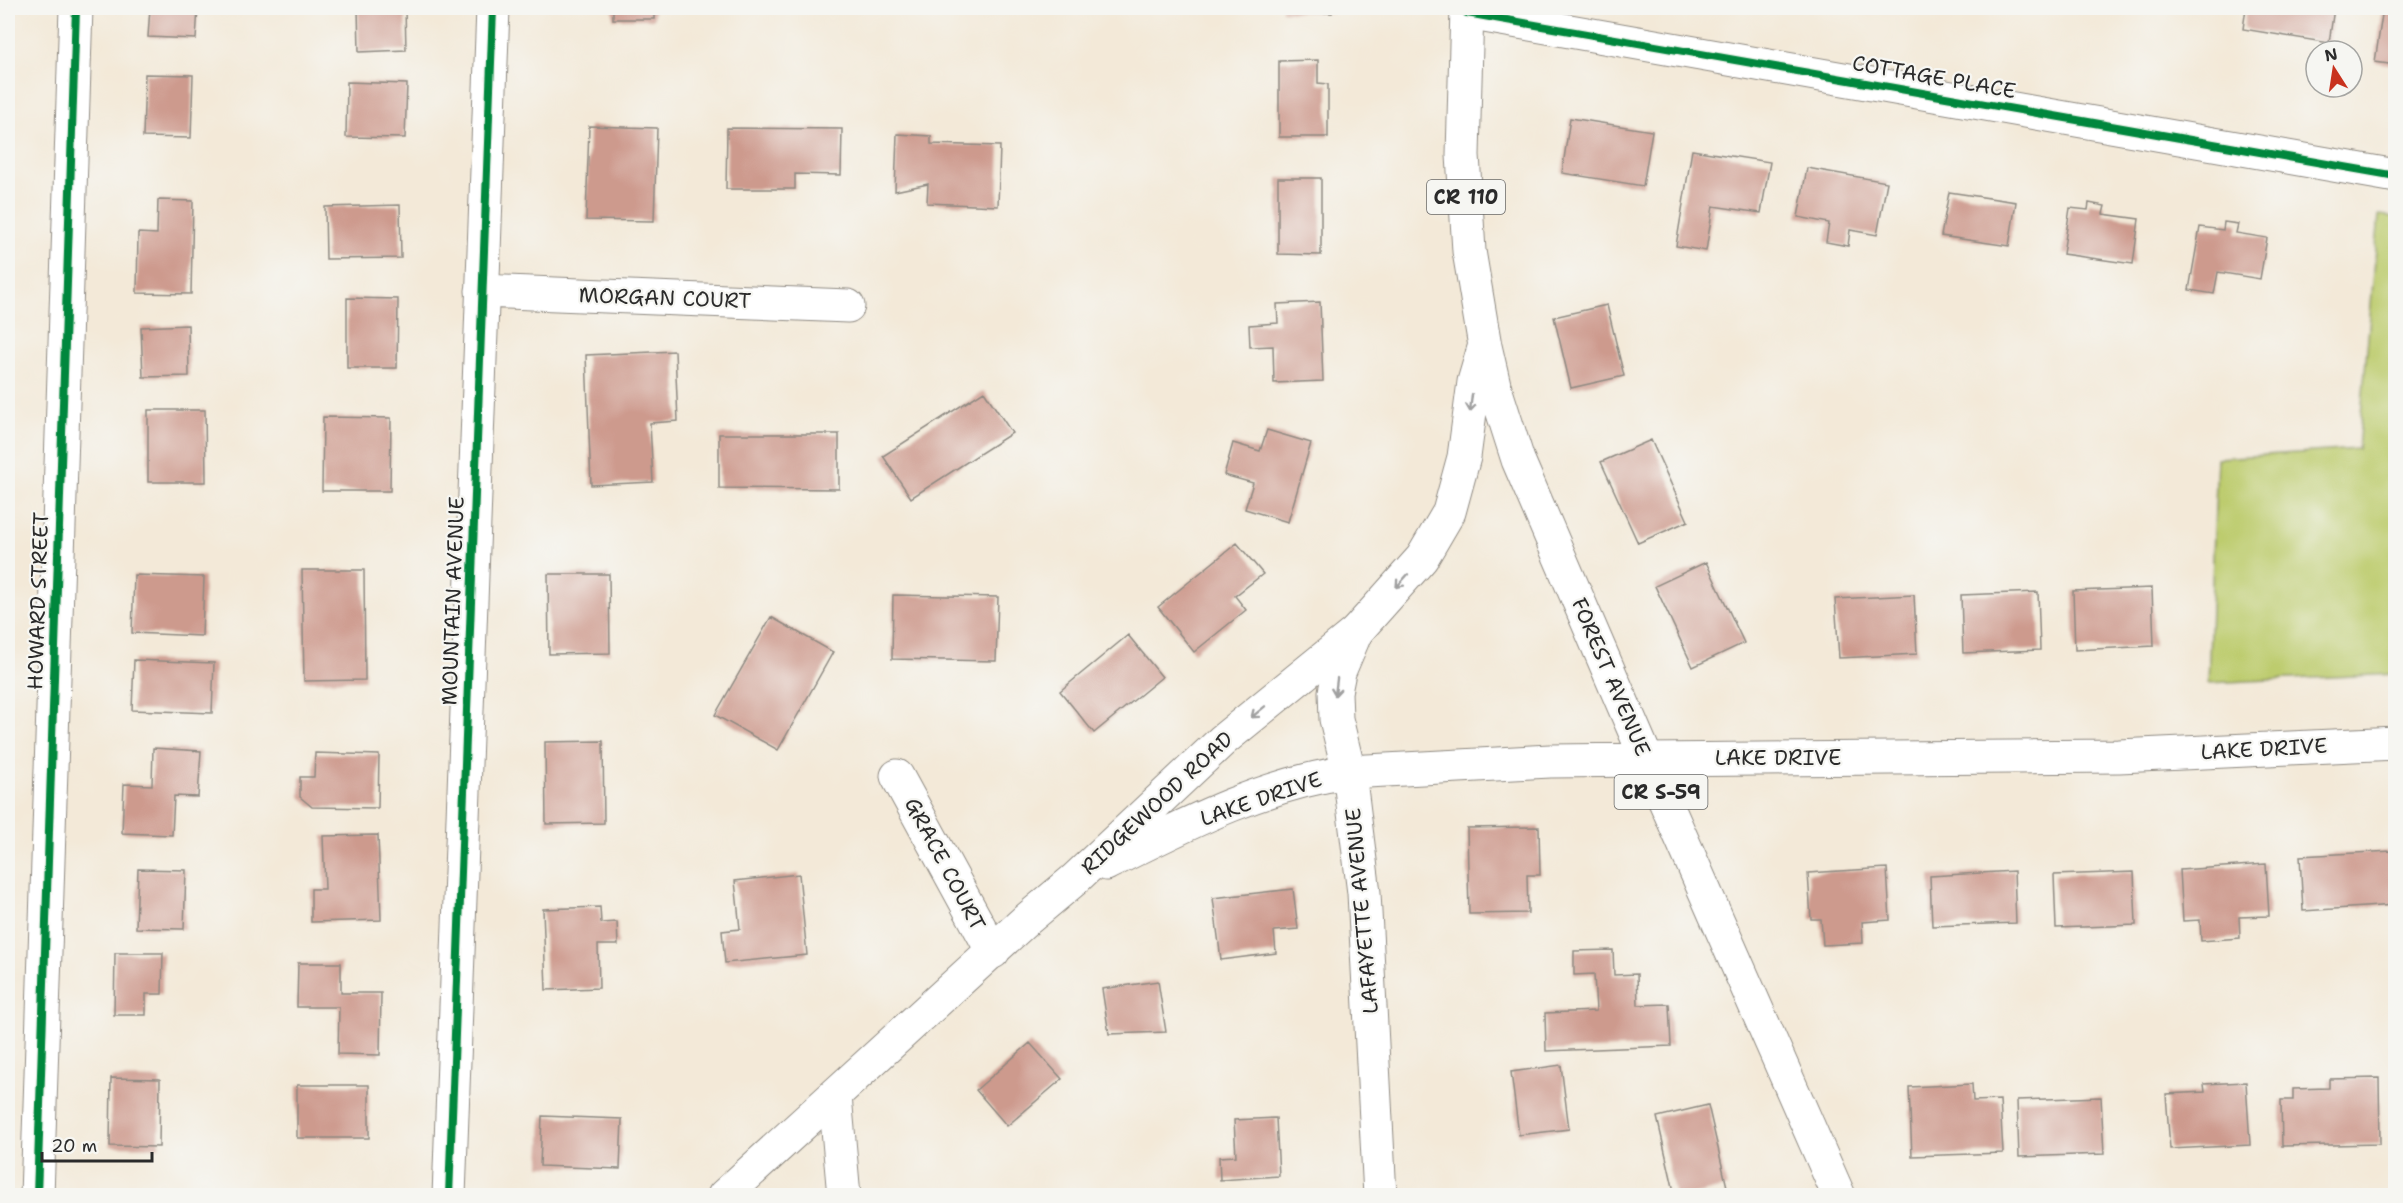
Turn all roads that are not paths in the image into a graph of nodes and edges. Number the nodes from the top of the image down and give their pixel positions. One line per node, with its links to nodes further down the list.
1 (76, 8): 17 (street, HOWARD STREET)
2 (493, 8): 5 (street, MOUNTAIN AVENUE)
3 (1467, 10): 4 (street, COTTAGE PLACE); 7 (street, CR 110)
4 (2396, 176)
5 (482, 291): 6 (street, MORGAN COURT); 18 (street, MOUNTAIN AVENUE)
6 (848, 306)
7 (1485, 346): 8 (street, CR 110); 9 (street, RIDGEWOOD ROAD / CR 110, one-way to 9)
8 (1494, 385): 11 (street, FOREST AVENUE / CR S-59)
9 (1356, 632): 12 (street, LAFAYETTE AVENUE, one-way to 12); 14 (street, RIDGEWOOD ROAD / CR 110, one-way to 14)
10 (2396, 743): 11 (street, LAKE DRIVE)
11 (1647, 760): 12 (street, LAKE DRIVE); 22 (street, FOREST AVENUE / CR S-59)
12 (1350, 772): 14 (street, LAKE DRIVE); 21 (street, LAFAYETTE AVENUE)
13 (897, 776): 15 (street, GRACE COURT)
14 (1074, 880): 15 (street, RIDGEWOOD ROAD / CR 110)
15 (993, 952): 16 (street, RIDGEWOOD ROAD / CR 110)
16 (835, 1096): 19 (street, RIDGEWOOD ROAD / CR 110); 20 (street)
17 (37, 1196)
18 (449, 1196)
19 (724, 1196)
20 (844, 1196)
21 (1380, 1196)
22 (1839, 1196)

